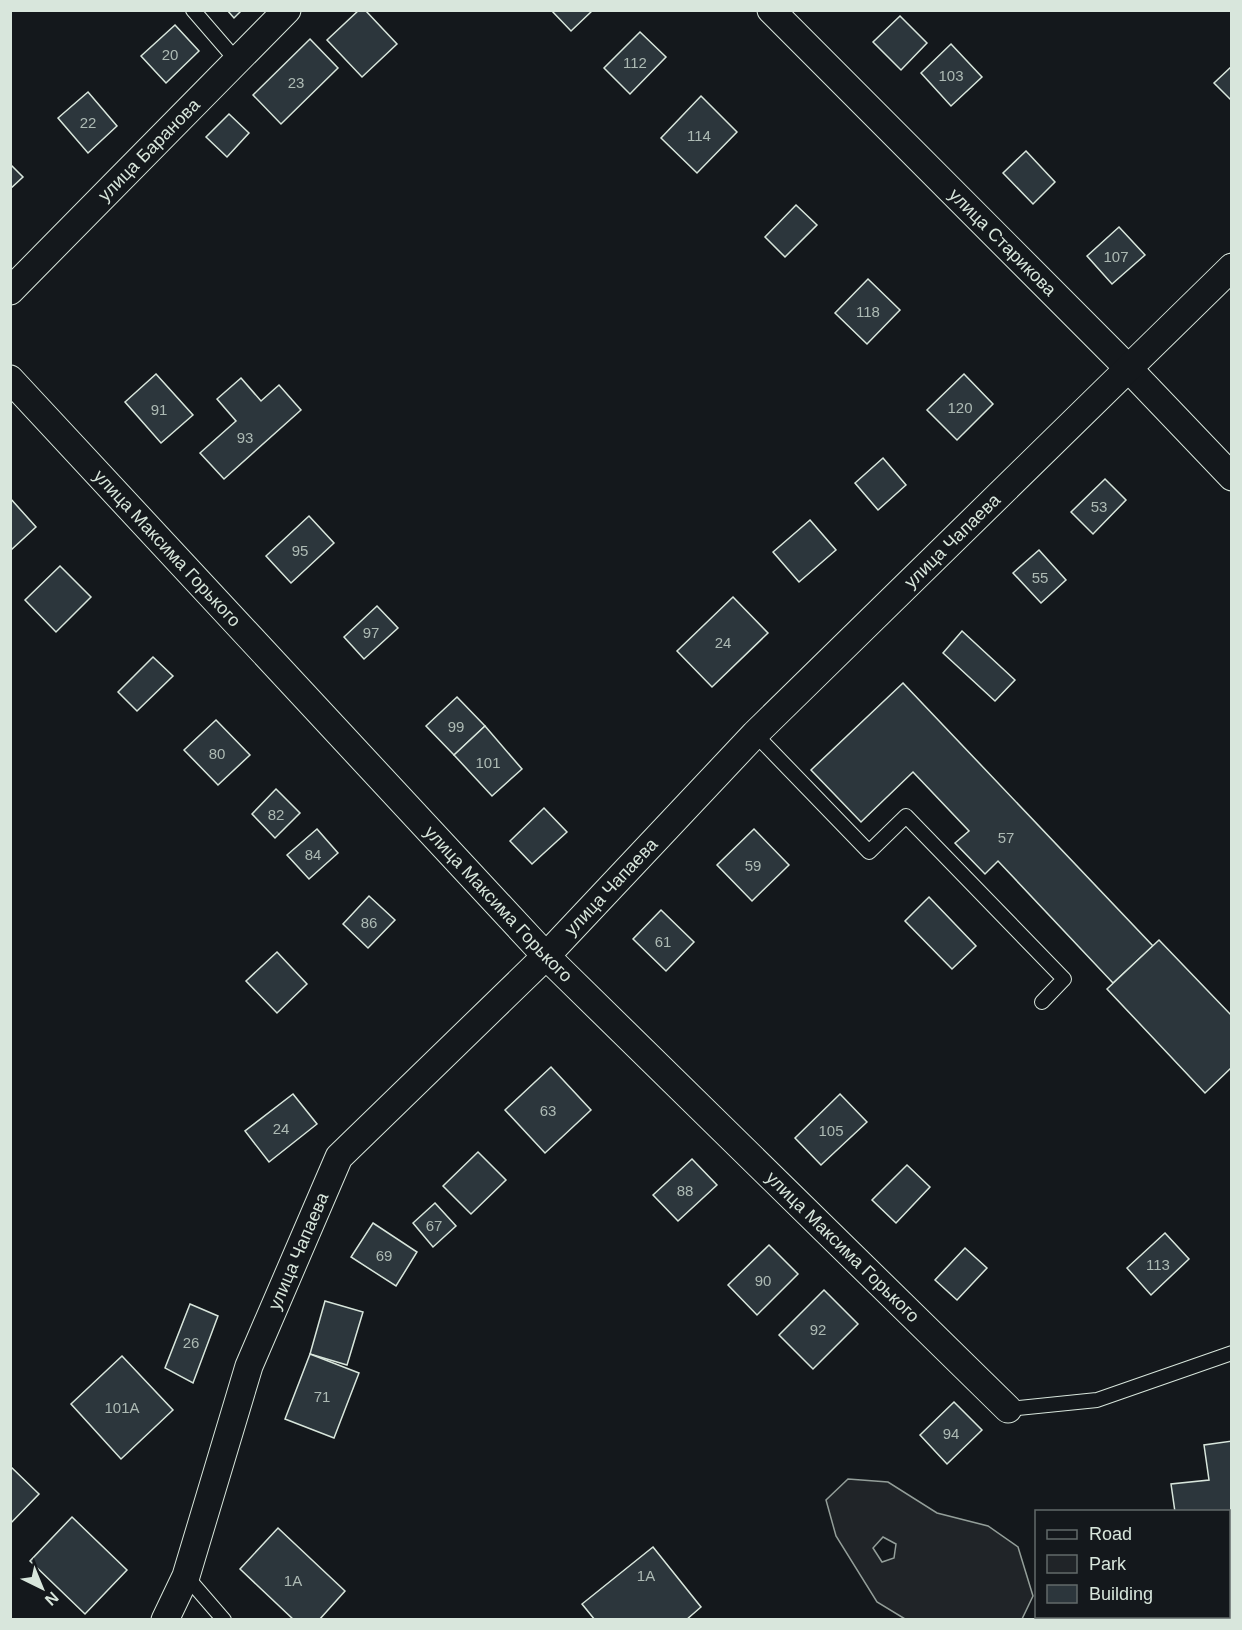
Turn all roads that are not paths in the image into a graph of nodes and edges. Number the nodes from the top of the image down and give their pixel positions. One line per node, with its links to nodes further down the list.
1 (193, 10): 4 (lane)
2 (287, 10): 4 (street, улица Баранова)
3 (771, 10): 7 (street, улица Старикова)
4 (237, 61): 6 (street, улица Баранова)
5 (1232, 267): 7 (street, улица Чапаева)
6 (10, 291)
7 (1128, 368): 9 (street, улица Старикова); 10 (street, улица Чапаева)
8 (10, 379): 11 (street, улица Максима Горького)
9 (1232, 477)
10 (755, 734): 11 (street, улица Чапаева); 12 (lane)
11 (546, 956): 14 (street, улица Максима Горького); 15 (street, улица Чапаева)
12 (1042, 1002)
13 (1232, 1353): 14 (lane)
14 (1008, 1409)
15 (186, 1576): 16 (street, улица Чапаева); 17 (lane)
16 (165, 1620)
17 (224, 1620)

